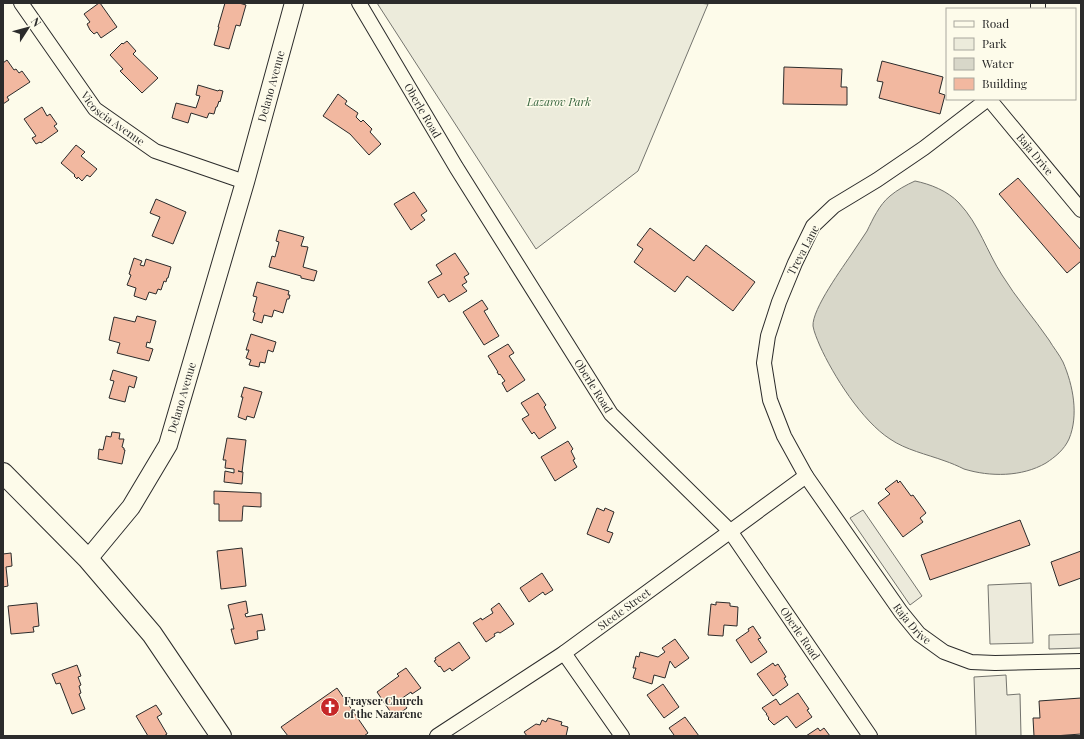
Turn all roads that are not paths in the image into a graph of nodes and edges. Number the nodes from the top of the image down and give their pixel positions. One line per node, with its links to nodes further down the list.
1 (22, 3): 6 (street, Vicoscia Avenue)
2 (294, 3): 6 (street, Delano Avenue)
3 (359, 3): 10 (street, Oberle Road)
4 (988, 100): 9 (street, Treva Lane)
5 (990, 100): 7 (street, Baja Drive)
6 (246, 182): 11 (street, Delano Avenue)
7 (1081, 210)
8 (3, 473): 11 (main road)
9 (806, 476): 10 (street, Steele Street); 13 (street, Raja Drive)
10 (730, 531): 12 (street, Steele Street); 17 (street, Oberle Road)
11 (88, 559): 14 (main road)
12 (564, 653): 15 (street, Steele Street); 16 (street)
13 (1081, 661)
14 (221, 736)
15 (437, 736)
16 (622, 736)
17 (870, 736)

